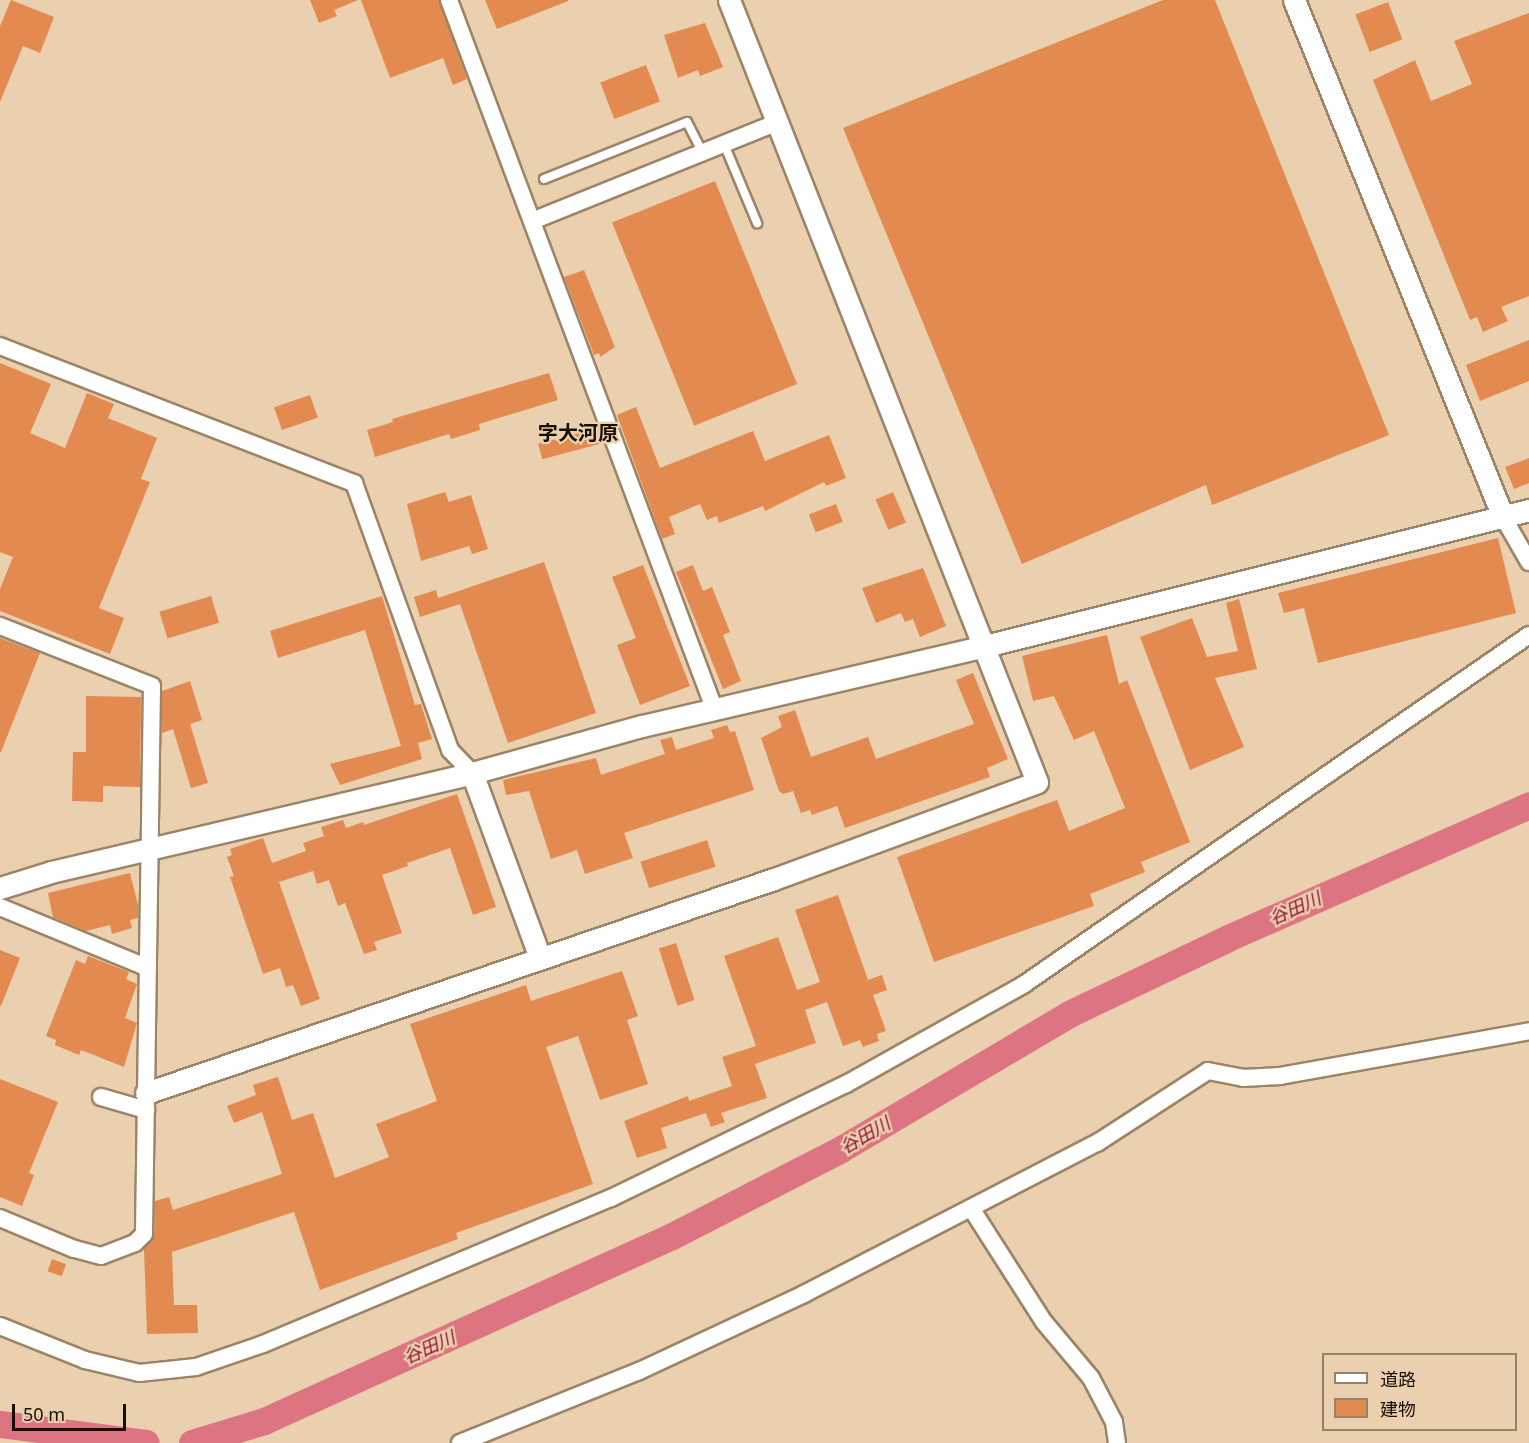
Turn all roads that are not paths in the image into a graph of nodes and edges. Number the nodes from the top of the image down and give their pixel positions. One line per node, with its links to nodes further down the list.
1 (449, 0): 8 (street)
2 (729, 0): 4 (street)
3 (1294, 0): 12 (street)
4 (778, 122): 5 (street); 16 (street)
5 (724, 144): 6 (street); 9 (lane)
6 (702, 152): 7 (lane); 8 (street)
7 (544, 179)
8 (532, 221): 17 (street)
9 (757, 223)
10 (0, 346): 18 (street)
11 (1529, 510): 12 (street)
12 (1503, 517): 13 (street); 16 (street)
13 (1529, 562)
14 (0, 626): 19 (street)
15 (1529, 635): 29 (street)
16 (985, 646): 17 (street); 22 (street)
17 (714, 708): 18 (street)
18 (472, 772): 19 (street); 22 (street)
19 (151, 850): 20 (street); 23 (street)
20 (0, 888)
21 (0, 907): 23 (street)
22 (540, 958): 26 (street)
23 (148, 968): 26 (street)
24 (1529, 1031): 27 (street)
25 (101, 1097): 26 (street)
26 (146, 1101): 28 (street)
27 (971, 1208): 30 (street); 31 (street)
28 (0, 1218)
29 (0, 1326)
30 (460, 1443)
31 (1117, 1443)

